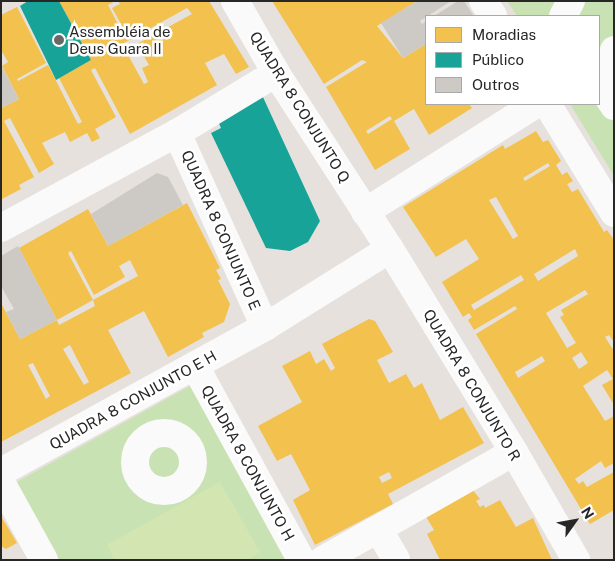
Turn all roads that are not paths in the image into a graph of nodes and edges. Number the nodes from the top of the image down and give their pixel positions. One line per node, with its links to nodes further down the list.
1 (235, 1): 7 (street, QUADRA 8 CONJUNTO Q)
2 (483, 1): 4 (street)
3 (571, 1): 5 (street)
4 (491, 15)
5 (564, 15)
6 (614, 50): 8 (street)
7 (276, 73): 12 (street); 13 (street, QUADRA 8 CONJUNTO Q)
8 (602, 75): 11 (street)
9 (534, 105): 13 (street)
10 (548, 105): 14 (street)
11 (614, 106)
12 (177, 133): 15 (street); 17 (street, QUADRA 8 CONJUNTO E)
13 (366, 212): 16 (street, QUADRA 8 CONJUNTO R)
14 (614, 213)
15 (1, 228)
16 (390, 249): 17 (street, QUADRA 8 CONJUNTO E H); 19 (street, QUADRA 8 CONJUNTO R)
17 (265, 327): 18 (street, QUADRA 8 CONJUNTO E H)
18 (195, 366): 20 (street, QUADRA 8 CONJUNTO E H); 24 (street, QUADRA 8 CONJUNTO H)
19 (514, 452): 22 (street); 27 (street, QUADRA 8 CONJUNTO R)
20 (1, 472)
21 (1, 482): 23 (street)
22 (379, 530): 25 (street); 26 (street)
23 (44, 560)
24 (301, 560)
25 (323, 560)
26 (396, 560)
27 (576, 560)

